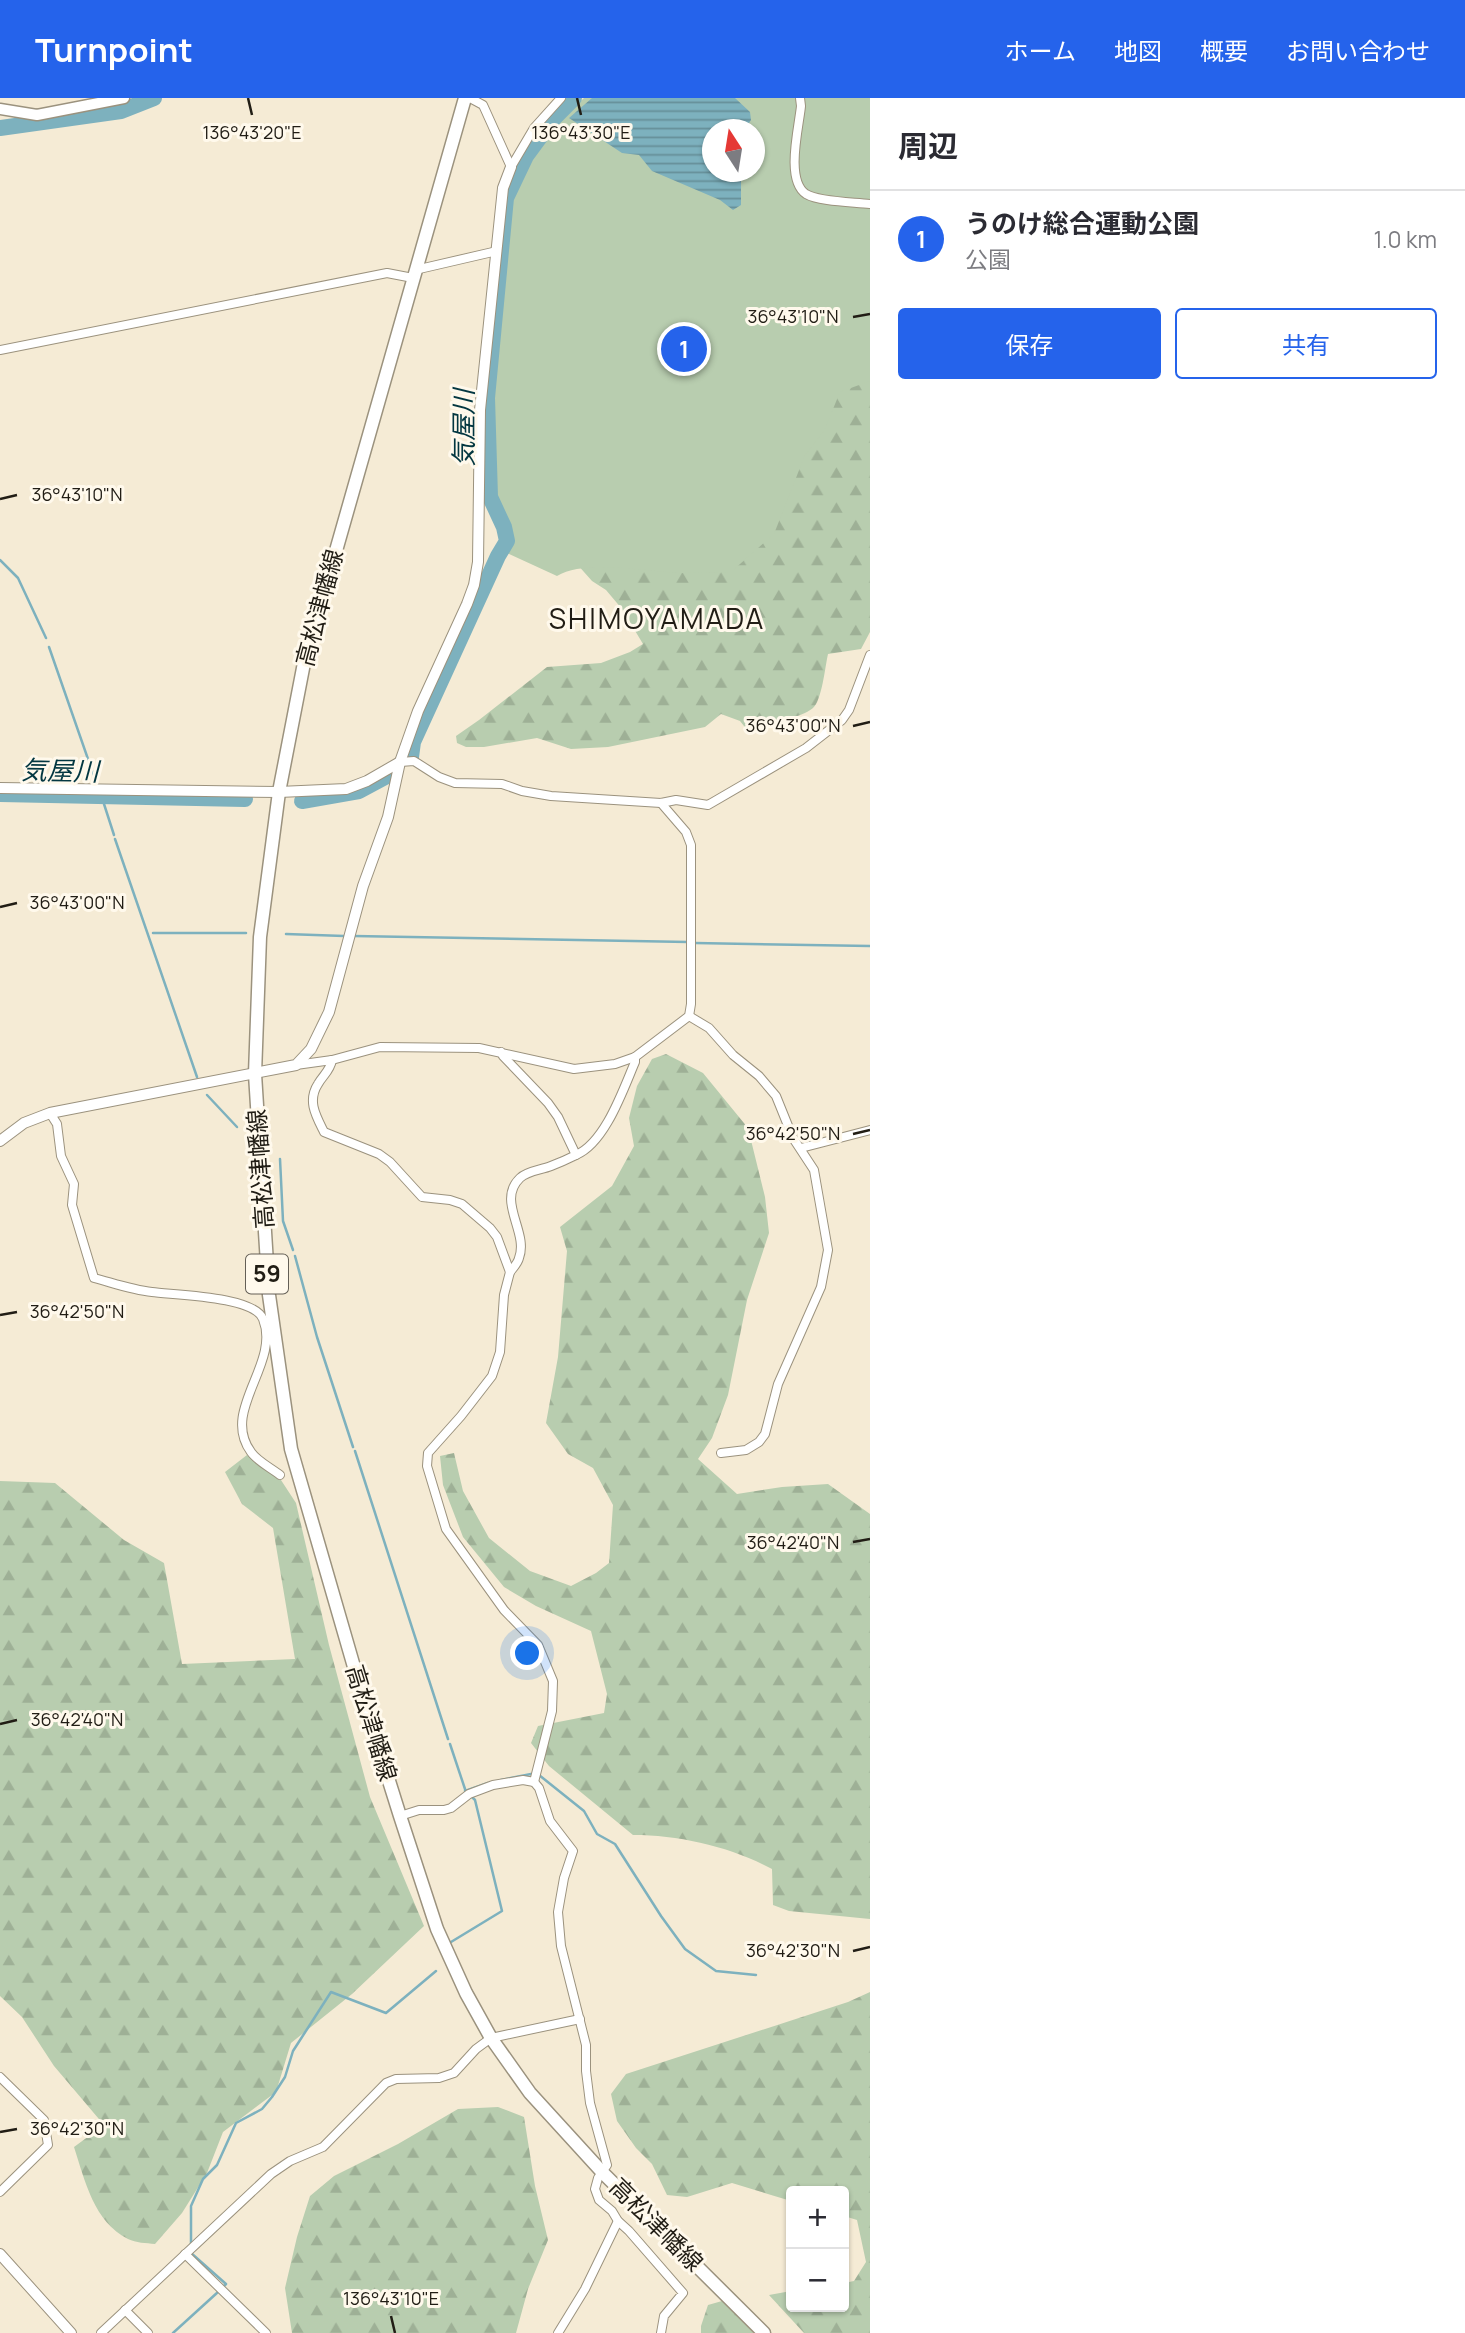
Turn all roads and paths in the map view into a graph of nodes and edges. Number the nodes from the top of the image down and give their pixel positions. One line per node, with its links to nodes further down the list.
1 (124, 98): 6 (main road)
2 (465, 98): 10 (main road, 高松津幡線 / 59)
3 (470, 98): 7 (street)
4 (561, 98): 7 (street)
5 (800, 98): 8 (street)
6 (0, 109)
7 (511, 167): 9 (street)
8 (870, 204)
9 (496, 251): 10 (street); 13 (street)
10 (414, 274): 11 (street); 15 (main road, 高松津幡線 / 59)
11 (0, 350)
12 (870, 655): 16 (street)
13 (400, 762): 15 (street); 16 (street); 21 (street)
14 (0, 788): 15 (street)
15 (279, 792): 22 (main road, 高松津幡線 / 59)
16 (661, 803): 17 (street)
17 (689, 1016): 19 (street); 26 (street)
18 (501, 1052): 19 (street); 20 (street); 27 (street)
19 (635, 1057): 27 (street)
20 (332, 1060): 21 (street); 28 (street)
21 (296, 1065): 22 (street)
22 (254, 1074): 23 (street); 29 (main road, 高松津幡線 / 59)
23 (50, 1113): 25 (street); 30 (street)
24 (870, 1130): 26 (street)
25 (0, 1141)
26 (801, 1148): 31 (street)
27 (576, 1154): 28 (street)
28 (510, 1272): 33 (street)
29 (279, 1363): 30 (street); 34 (main road, 高松津幡線 / 59)
30 (261, 1365): 32 (street)
31 (721, 1453)
32 (280, 1475)
33 (534, 1782): 34 (street); 35 (street)
34 (400, 1816): 36 (main road, 高松津幡線 / 59)
35 (580, 2019): 36 (street); 38 (street)
36 (491, 2038): 38 (main road, 高松津幡線 / 59); 42 (street)
37 (0, 2077): 39 (street)
38 (603, 2173): 40 (street); 50 (main road, 高松津幡線 / 59)
39 (0, 2192)
40 (618, 2221): 48 (street); 49 (street)
41 (0, 2254): 44 (street)
42 (185, 2254): 43 (street); 47 (street)
43 (125, 2310): 45 (street); 46 (street)
44 (71, 2333)
45 (101, 2333)
46 (148, 2333)
47 (266, 2333)
48 (558, 2333)
49 (661, 2333)
50 (764, 2333)

